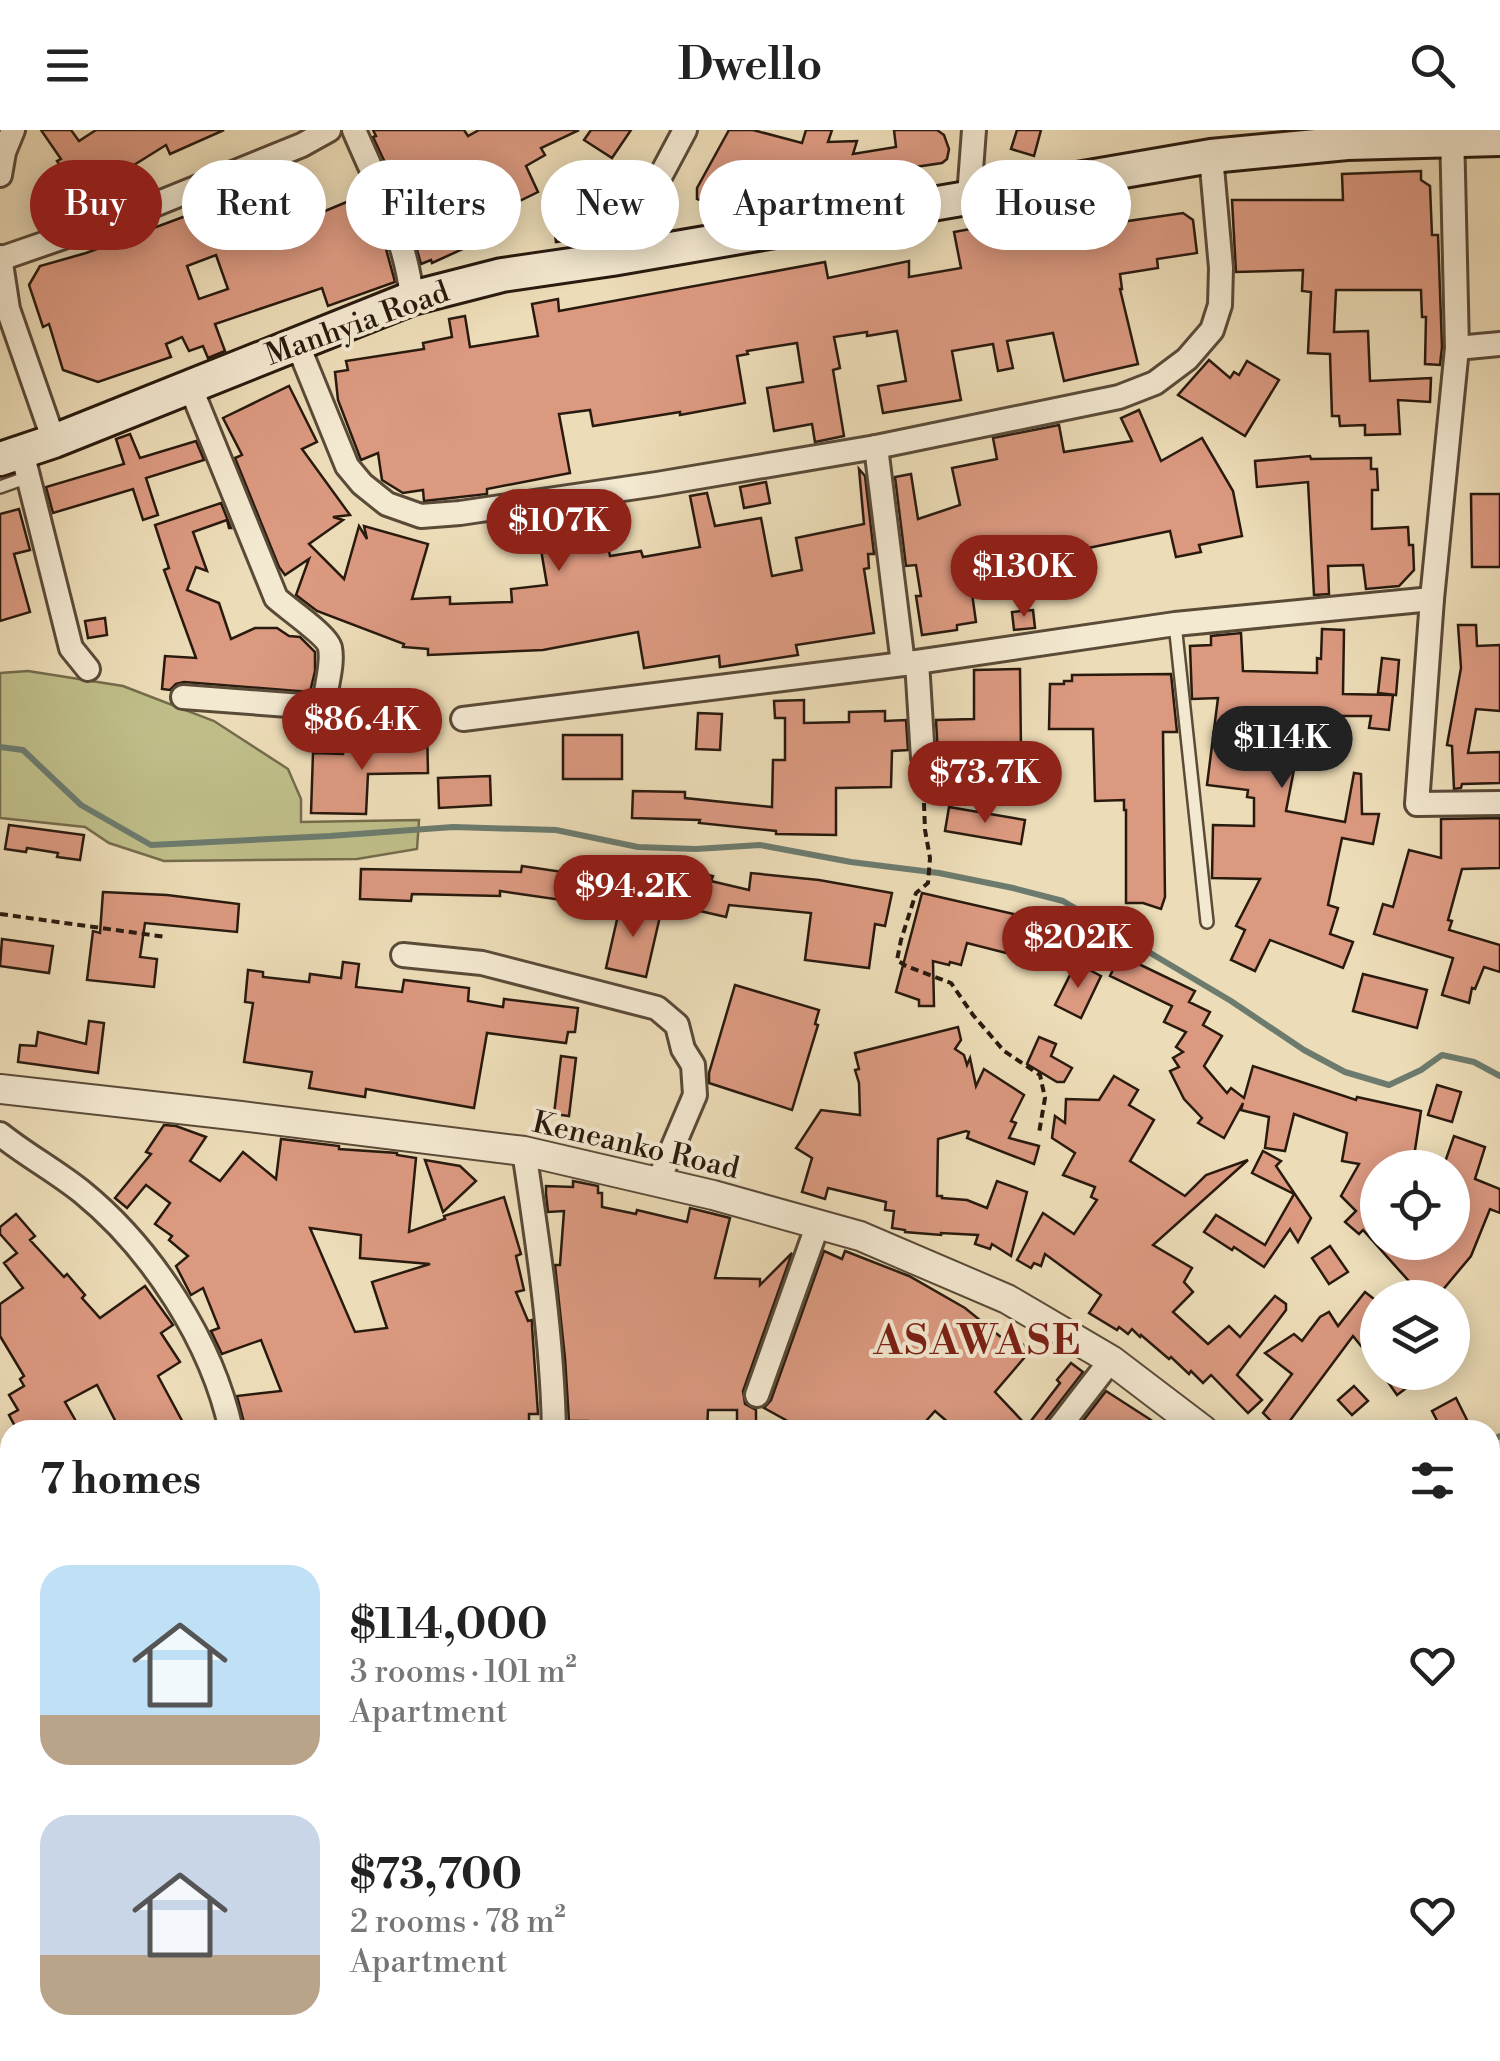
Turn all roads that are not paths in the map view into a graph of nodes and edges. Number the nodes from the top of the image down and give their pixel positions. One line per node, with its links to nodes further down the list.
1 (13, 130): 11 (street)
2 (330, 130): 13 (street)
3 (354, 130): 15 (street)
4 (684, 130): 14 (street)
5 (974, 130): 9 (street)
6 (1452, 134): 7 (main road, Manhyia Road); 8 (main road, Manhyia Road); 18 (street)
7 (1500, 139)
8 (1210, 156): 10 (main road, Manhyia Road); 21 (street)
9 (972, 160)
10 (1131, 169)
11 (0, 175)
12 (961, 198): 14 (main road, Manhyia Road)
13 (0, 258): 20 (street)
14 (612, 258): 15 (main road, Manhyia Road)
15 (412, 298): 16 (main road, Manhyia Road)
16 (297, 343): 19 (main road, Manhyia Road); 21 (street)
17 (1500, 344): 18 (street)
18 (1458, 348): 24 (street)
19 (190, 386): 20 (main road, Manhyia Road); 28 (street)
20 (54, 441): 22 (main road, Manhyia Road)
21 (876, 447): 26 (street)
22 (17, 463): 23 (lane); 27 (street)
23 (0, 486)
24 (1432, 599): 25 (street); 31 (street)
25 (1174, 624): 26 (street); 32 (lane)
26 (910, 663): 29 (street); 30 (street)
27 (88, 669)
28 (183, 696)
29 (463, 719)
30 (922, 758)
31 (1500, 803)
32 (1206, 922)
33 (403, 955): 37 (street)
34 (0, 1089): 36 (street, Keneanko Road)
35 (0, 1134): 41 (street)
36 (524, 1151): 37 (street, Keneanko Road); 42 (street)
37 (658, 1182): 38 (street, Keneanko Road)
38 (818, 1224): 39 (street, Keneanko Road); 40 (street)
39 (1111, 1360): 43 (street); 44 (street, Keneanko Road)
40 (757, 1394)
41 (229, 1420)
42 (554, 1420)
43 (1065, 1420)
44 (1190, 1420)

